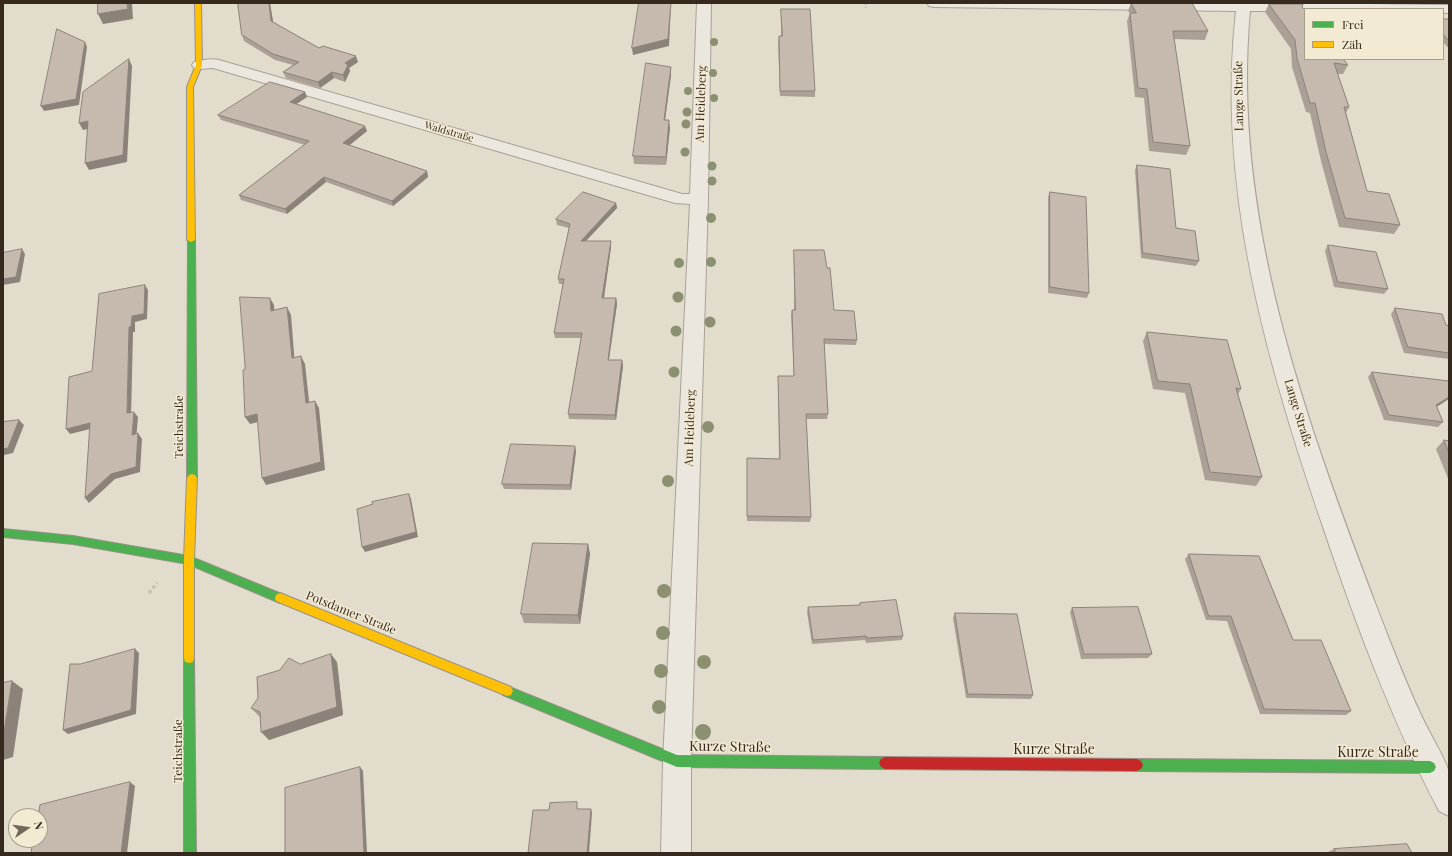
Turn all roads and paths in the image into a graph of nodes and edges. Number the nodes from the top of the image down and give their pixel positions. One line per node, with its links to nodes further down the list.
1 (198, 3): 8 (street, Teichstraße)
2 (704, 3): 9 (street, Am Heideberg)
3 (865, 3): 6 (path)
4 (934, 3): 5 (street)
5 (1243, 5): 7 (street); 13 (street, Lange Straße)
6 (866, 8)
7 (1398, 8)
8 (199, 65): 9 (street, Waldstraße); 11 (street, Teichstraße)
9 (699, 199): 12 (street, Am Heideberg)
10 (3, 533): 11 (street, Potsdamer Straße)
11 (189, 560): 12 (street, Potsdamer Straße); 15 (street, Teichstraße)
12 (677, 761): 13 (street, Kurze Straße); 16 (street, Am Heideberg)
13 (1430, 767): 14 (street, Lange Straße)
14 (1449, 802)
15 (190, 853)
16 (676, 853)

